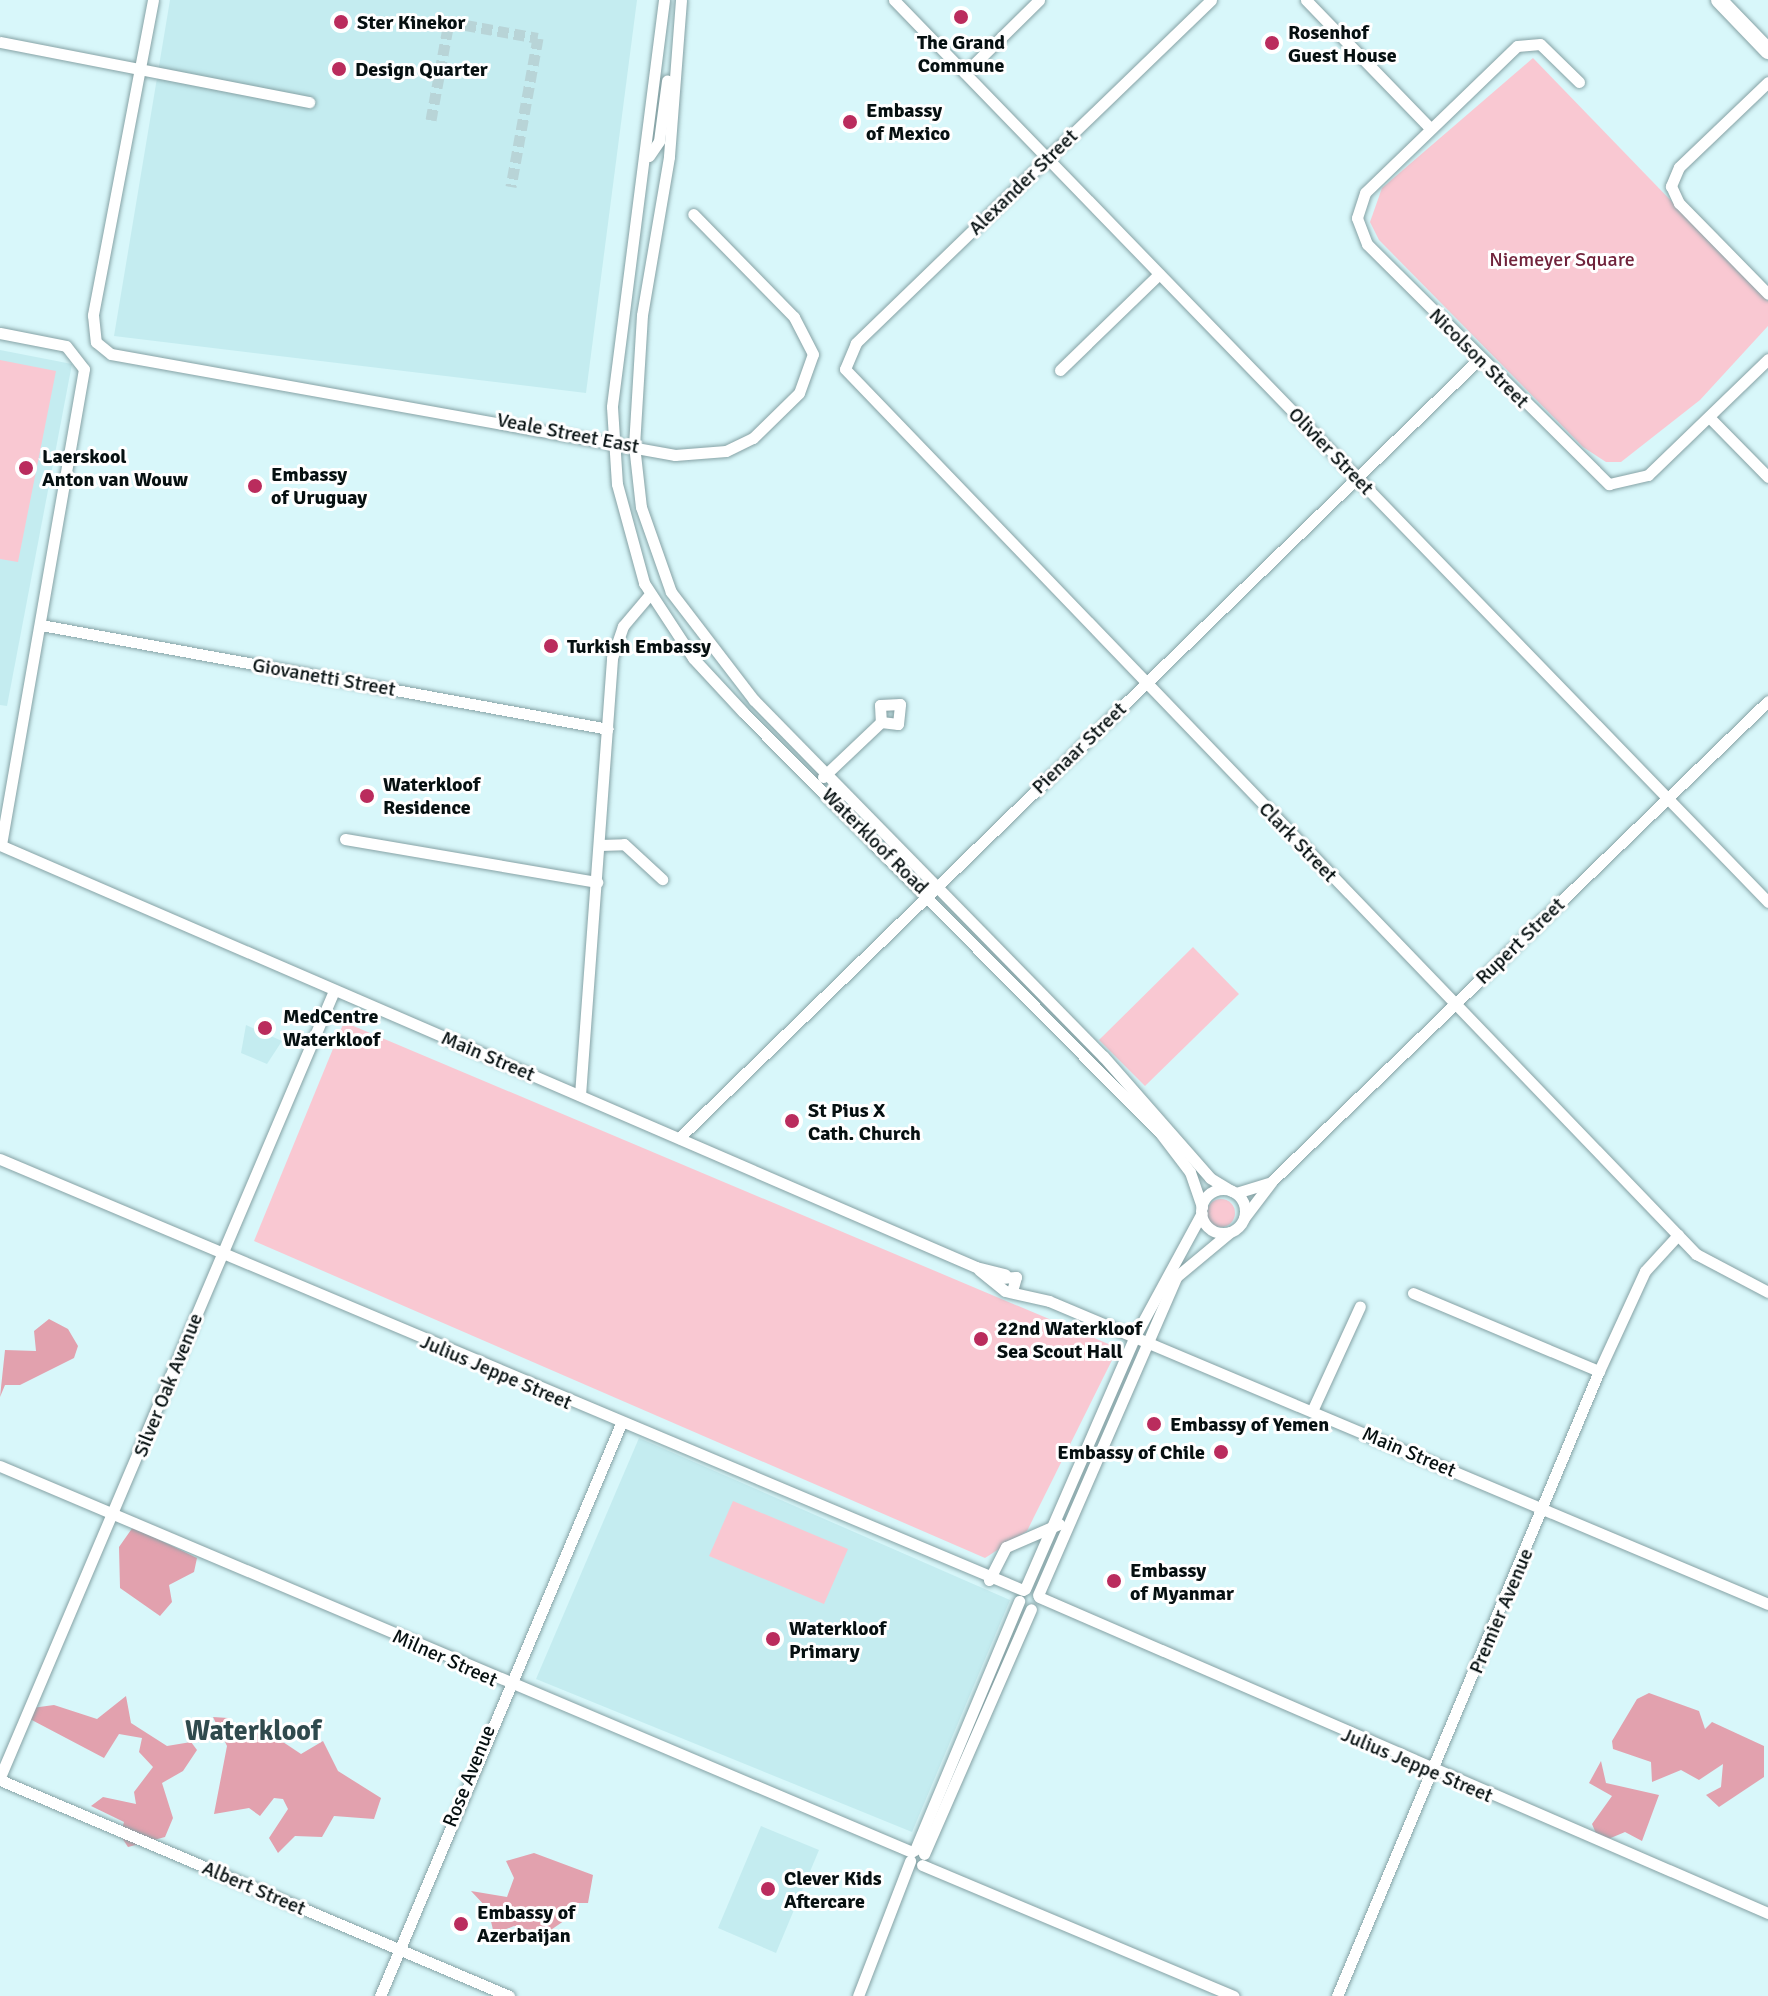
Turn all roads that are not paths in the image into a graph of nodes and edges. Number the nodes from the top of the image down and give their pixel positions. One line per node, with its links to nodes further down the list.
1 (153, 0): 12 (street)
2 (664, 0): 18 (street)
3 (681, 0): 11 (street)
4 (894, 0): 13 (street, Olivier Street)
5 (1039, 0): 13 (street)
6 (1211, 0): 19 (street, Alexander Street)
7 (1306, 0): 17 (street)
8 (1719, 0): 10 (main road)
9 (0, 42): 12 (street)
10 (1768, 51)
11 (674, 66): 18 (street); 30 (street, Waterkloof Road)
12 (140, 69): 16 (street); 29 (street, Veale Street East)
13 (965, 73): 19 (street, Olivier Street)
14 (1579, 82): 17 (street, Nicolson Street)
15 (1768, 82): 22 (street)
16 (309, 102)
17 (1430, 128): 24 (street, Nicolson Street)
18 (648, 157): 29 (street, Waterkloof Road)
19 (1047, 158): 21 (street, Olivier Street); 26 (street, Alexander Street)
20 (693, 214): 30 (street, Veale Street East)
21 (1159, 274): 27 (street); 32 (street, Olivier Street)
22 (1768, 294)
23 (0, 333): 34 (street)
24 (1479, 359): 28 (street, Nicolson Street); 32 (street, Pienaar Street)
25 (1768, 359): 28 (street, Nicolson Street)
26 (845, 369): 35 (street, Clark Street)
27 (1060, 370)
28 (1709, 417): 31 (street)
29 (612, 441): 30 (street, Veale Street East); 33 (street, Waterkloof Road)
30 (634, 445): 38 (street, Waterkloof Road)
31 (1768, 477)
32 (1357, 478): 35 (street, Pienaar Street); 43 (street, Olivier Street)
33 (650, 594): 39 (street); 40 (street, Waterkloof Road)
34 (41, 625): 39 (street, Giovanetti Street); 45 (street)
35 (1144, 684): 49 (street, Pienaar Street); 52 (street, Clark Street)
36 (1768, 701): 43 (street, Rupert Street)
37 (881, 722): 41 (street)
38 (780, 726): 40 (street); 41 (street, Waterkloof Road)
39 (608, 729): 46 (street)
40 (768, 736): 42 (street, Waterkloof Road)
41 (827, 774): 42 (street); 49 (street, Waterkloof Road)
42 (816, 782): 49 (street, Waterkloof Road)
43 (1668, 798): 50 (street, Olivier Street); 52 (street, Rupert Street)
44 (345, 839): 48 (street)
45 (0, 845): 51 (street, Main Street)
46 (600, 845): 47 (street); 48 (street)
47 (662, 879)
48 (597, 882): 54 (street)
49 (934, 891): 53 (street, Waterkloof Road); 55 (street, Pienaar Street)
50 (1768, 902)
51 (333, 993): 54 (street, Main Street); 63 (street, Silver Oak Avenue)
52 (1455, 1004): 57 (street, Rupert Street); 62 (street, Clark Street)
53 (1049, 1010): 58 (street, Waterkloof Road); 59 (street, Waterkloof Road)
54 (580, 1095): 55 (street, Main Street)
55 (679, 1138): 64 (street, Main Street)
56 (0, 1159): 63 (street, Julius Jeppe Street)
57 (1272, 1181): 58 (street, Rupert Street); 60 (street, Rupert Street)
58 (1234, 1192): 59 (street); 60 (street)
59 (1202, 1210): 61 (street); 73 (street)
60 (1244, 1218): 61 (street)
61 (1230, 1232): 73 (street)
62 (1678, 1235): 69 (street, Clark Street); 74 (street, Premier Avenue)
63 (223, 1254): 76 (street, Julius Jeppe Street); 79 (street, Silver Oak Avenue)
64 (976, 1267): 65 (street, Main Street); 67 (street, Main Street)
65 (1005, 1274): 66 (street, Main Street); 67 (street)
66 (1017, 1279): 68 (street); 71 (street, Main Street)
67 (1000, 1286): 68 (street, Main Street)
68 (1012, 1291): 71 (street, Main Street)
69 (1768, 1292)
70 (1413, 1293): 74 (street)
71 (1049, 1301): 73 (street, Main Street)
72 (1360, 1306): 75 (street)
73 (1139, 1340): 75 (street, Main Street); 80 (street)
74 (1599, 1371): 78 (street, Premier Avenue)
75 (1312, 1411): 78 (street, Main Street)
76 (620, 1426): 82 (street, Julius Jeppe Street); 87 (street, Rose Avenue)
77 (0, 1466): 79 (street, Milner Street)
78 (1544, 1510): 85 (street, Main Street); 88 (street, Premier Avenue)
79 (115, 1514): 87 (street, Milner Street); 89 (street, Silver Oak Avenue)
80 (1061, 1525): 81 (street); 82 (street)
81 (1048, 1553): 83 (street); 84 (street)
82 (991, 1580): 83 (street, Julius Jeppe Street)
83 (1022, 1595): 84 (street); 84 (street); 86 (street)
84 (1036, 1602): 86 (street); 88 (street, Julius Jeppe Street)
85 (1768, 1604)
86 (1008, 1644): 90 (street)
87 (506, 1685): 90 (street, Milner Street); 92 (street, Rose Avenue)
88 (1432, 1772): 91 (street, Julius Jeppe Street); 97 (street, Premier Avenue)
89 (0, 1778): 92 (street, Albert Street)
90 (917, 1858): 95 (street); 96 (street, Milner Street)
91 (1768, 1913)
92 (398, 1949): 93 (street, Rose Avenue); 94 (street, Albert Street)
93 (380, 1996)
94 (509, 1996)
95 (858, 1996)
96 (1234, 1996)
97 (1337, 1996)

